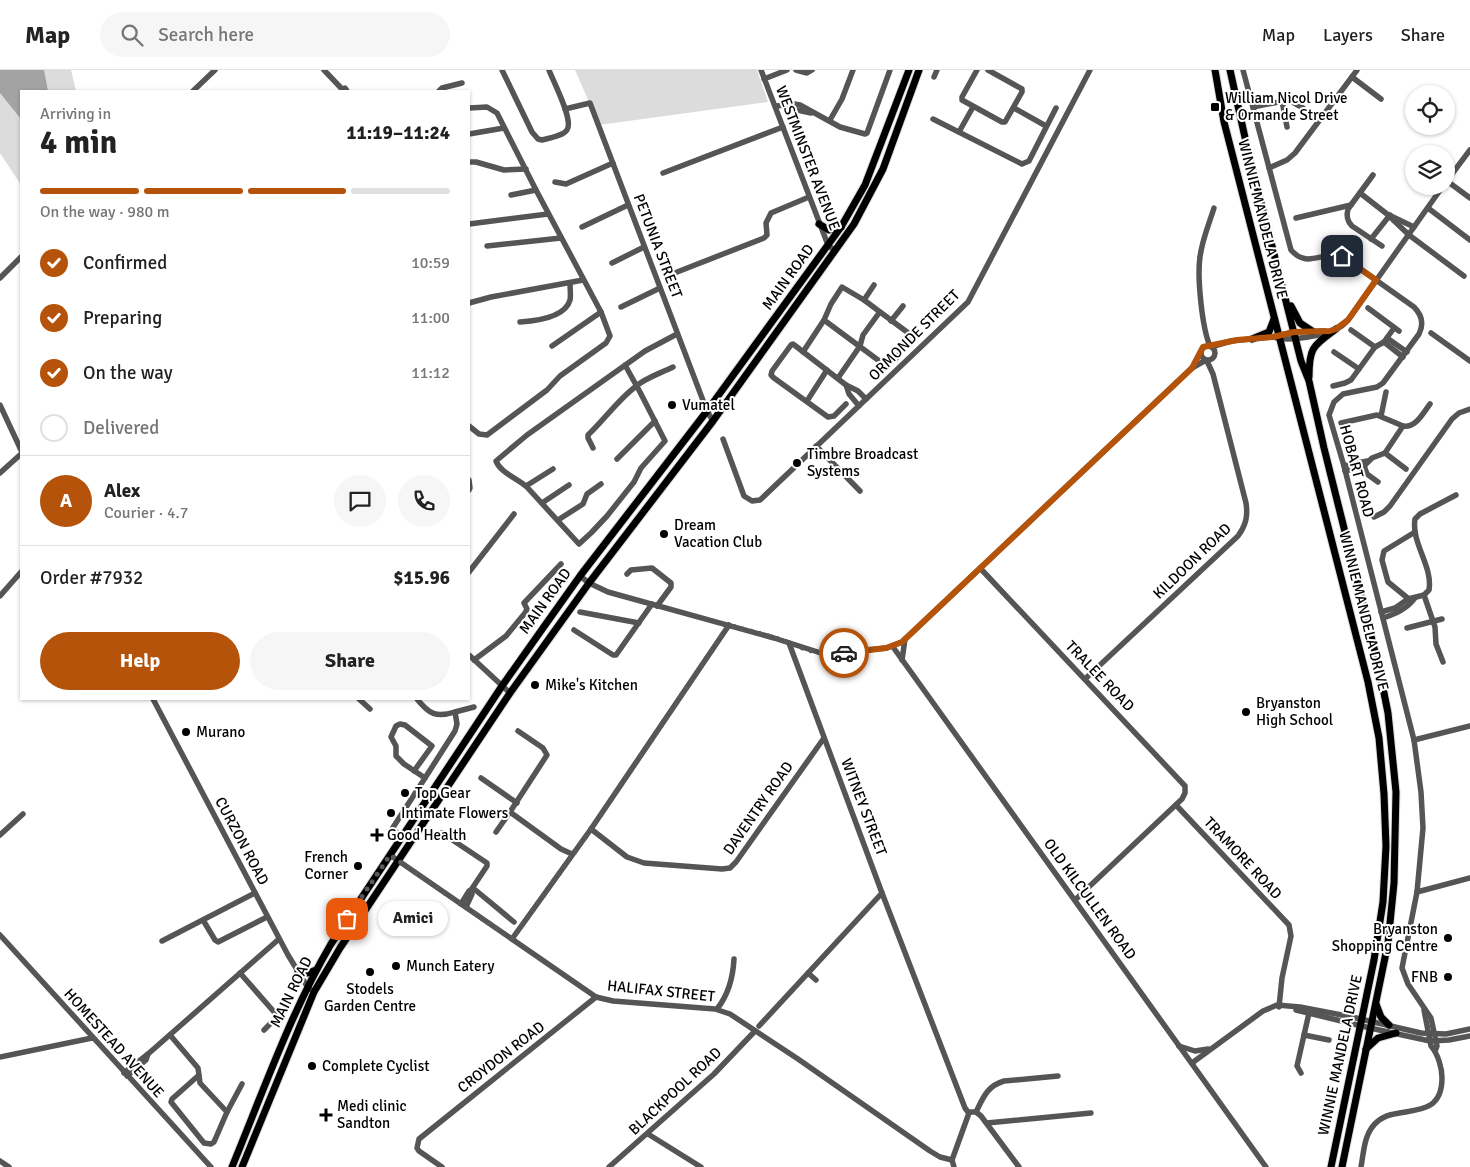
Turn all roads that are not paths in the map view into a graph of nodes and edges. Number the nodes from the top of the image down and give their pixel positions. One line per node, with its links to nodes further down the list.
1 (215, 70): 27 (street)
2 (324, 70): 28 (street)
3 (502, 70): 39 (street)
4 (549, 70): 39 (street)
5 (761, 70): 25 (street, WESTMINSTER AVENUE)
6 (787, 70): 25 (street)
7 (796, 70): 8 (street)
8 (812, 70)
9 (853, 70): 41 (street)
10 (890, 70): 41 (street)
11 (909, 70): 74 (main road, MAIN ROAD)
12 (919, 70): 84 (main road, MAIN ROAD)
13 (937, 70): 22 (street)
14 (977, 70): 33 (street)
15 (988, 70): 24 (street)
16 (1008, 70): 24 (street)
17 (1090, 70): 106 (street, ORMONDE STREET)
18 (1215, 70): 104 (main road, WINNIE MANDELA DRIVE)
19 (1230, 70): 95 (main road, WINNIE MANDELA DRIVE)
20 (1243, 70): 34 (street, HOBART ROAD)
21 (1358, 70): 23 (street)
22 (934, 77)
23 (1352, 77): 30 (street); 51 (street)
24 (1004, 78): 36 (street)
25 (764, 79): 32 (street, WESTMINSTER AVENUE)
26 (462, 83): 29 (street)
27 (194, 90)
28 (343, 90)
29 (441, 90)
30 (1381, 99)
31 (1282, 101): 34 (street); 38 (street); 44 (street)
32 (776, 106): 41 (street); 43 (street, WESTMINSTER AVENUE)
33 (973, 107): 36 (street); 46 (street)
34 (1253, 107): 51 (street, HOBART ROAD)
35 (470, 108): 45 (street)
36 (1014, 108): 42 (street)
37 (1056, 108): 42 (street)
38 (1303, 108)
39 (566, 109): 50 (street, PETUNIA STREET)
40 (933, 119): 46 (street)
41 (830, 120)
42 (1046, 126): 46 (street)
43 (783, 127): 54 (street); 62 (street, WESTMINSTER AVENUE)
44 (1287, 127)
45 (504, 128): 47 (street); 52 (street)
46 (959, 132)
47 (470, 134)
48 (1470, 150): 53 (street)
49 (470, 162): 52 (street)
50 (613, 163): 56 (street); 65 (street, PETUNIA STREET)
51 (1269, 168): 91 (street, HOBART ROAD)
52 (526, 169): 58 (street)
53 (1455, 169)
54 (663, 173)
55 (1374, 175): 59 (street)
56 (555, 182)
57 (1455, 187): 63 (street)
58 (536, 190): 61 (street); 68 (street)
59 (1360, 193): 64 (street); 69 (street)
60 (1437, 195): 67 (street)
61 (511, 196)
62 (809, 197): 72 (street, WESTMINSTER AVENUE); 87 (street)
63 (1470, 198)
64 (1351, 204): 70 (street); 78 (street)
65 (628, 205): 73 (street); 83 (street, PETUNIA STREET)
66 (1214, 208): 122 (street)
67 (1428, 208): 75 (street); 79 (street)
68 (548, 214): 71 (street); 77 (street)
69 (1389, 215): 75 (street); 76 (street); 78 (street)
70 (1296, 218)
71 (470, 224)
72 (820, 224): 74 (main road); 81 (street, WESTMINSTER AVENUE)
73 (582, 227)
74 (841, 227): 81 (main road, MAIN ROAD)
75 (1414, 227): 76 (street)
76 (1408, 235): 88 (street); 91 (street)
77 (561, 238): 80 (street); 90 (street)
78 (1371, 239): 82 (street)
79 (1470, 240)
80 (487, 246)
81 (828, 246): 84 (street, WESTMINSTER AVENUE); 146 (main road, MAIN ROAD)
82 (1382, 246)
83 (644, 247): 86 (street); 94 (street, PETUNIA STREET)
84 (835, 251): 149 (main road, MAIN ROAD)
85 (20, 258): 89 (street)
86 (612, 263)
87 (672, 274)
88 (1464, 276)
89 (0, 278)
90 (583, 280): 92 (street); 101 (street)
91 (1376, 280): 109 (street); 125 (street, HOBART ROAD)
92 (570, 283): 97 (street); 108 (street)
93 (874, 285): 96 (street)
94 (660, 288): 99 (street); 112 (street, PETUNIA STREET)
95 (1284, 292): 111 (main road); 114 (main road, WINNIE MANDELA DRIVE)
96 (864, 300): 102 (street); 105 (street)
97 (470, 303)
98 (903, 306): 107 (street)
99 (621, 308)
100 (1368, 308): 117 (street)
101 (601, 312): 119 (street); 152 (street)
102 (879, 313): 107 (street); 120 (street)
103 (946, 314): 106 (street)
104 (1275, 318): 115 (main road, WINNIE MANDELA DRIVE); 116 (main road)
105 (824, 320): 120 (street); 123 (street)
106 (951, 320): 139 (street, ORMONDE STREET)
107 (892, 321): 120 (street)
108 (520, 322)
109 (1333, 330): 111 (street); 114 (street); 134 (main road)
110 (1351, 330): 121 (street)
111 (1312, 331): 114 (street)
112 (677, 334): 128 (street); 146 (street, PETUNIA STREET)
113 (1431, 334): 127 (street)
114 (1295, 335): 115 (street); 134 (main road, WINNIE MANDELA DRIVE)
115 (1277, 337): 116 (street); 260 (main road, WINNIE MANDELA DRIVE)
116 (1252, 339): 118 (street)
117 (1386, 340): 121 (street); 125 (street)
118 (1232, 341): 122 (street); 126 (street)
119 (552, 346)
120 (860, 346): 133 (street)
121 (1375, 347): 131 (street)
122 (1206, 348): 126 (street); 126 (street); 130 (street)
123 (803, 352): 132 (street); 140 (street)
124 (1334, 352): 131 (street)
125 (1405, 355): 162 (street, HOBART ROAD)
126 (1210, 358): 130 (street); 203 (street, KILDOON ROAD)
127 (1470, 361)
128 (625, 365): 135 (street); 168 (street)
129 (673, 367): 135 (street)
130 (1192, 368): 177 (street)
131 (1359, 369): 137 (street)
132 (826, 370): 133 (street); 140 (street)
133 (838, 378): 136 (street)
134 (1308, 381): 256 (main road, WINNIE MANDELA DRIVE)
135 (636, 385): 148 (street); 155 (street)
136 (846, 385): 139 (street); 144 (street)
137 (1333, 386)
138 (1386, 392): 147 (street)
139 (866, 399): 144 (street, ORMONDE STREET)
140 (807, 401): 141 (street)
141 (846, 404)
142 (1430, 404): 151 (street)
143 (0, 405): 156 (street)
144 (859, 406): 154 (street, ORMONDE STREET)
145 (1470, 408): 173 (street)
146 (707, 411): 149 (street, PETUNIA STREET); 181 (main road, MAIN ROAD)
147 (1380, 416): 150 (street); 151 (street)
148 (655, 421): 159 (street); 174 (street)
149 (713, 421): 182 (main road, MAIN ROAD)
150 (1341, 422)
151 (1403, 426): 158 (street)
152 (470, 427)
153 (723, 439): 154 (street, ORMONDE STREET)
154 (816, 446): 169 (street)
155 (593, 448)
156 (20, 450)
157 (20, 453): 164 (street)
158 (1385, 453): 160 (street); 163 (street)
159 (617, 459)
160 (1365, 463): 162 (street); 165 (street)
161 (553, 469): 168 (street)
162 (1345, 469): 188 (street, HOBART ROAD)
163 (1406, 469)
164 (0, 473)
165 (1378, 482)
166 (601, 484): 174 (street)
167 (569, 485): 171 (street)
168 (526, 486): 171 (street)
169 (860, 490)
170 (1456, 495): 175 (street)
171 (542, 503): 174 (street)
172 (514, 514): 178 (street)
173 (1374, 517)
174 (558, 520)
175 (1415, 532): 183 (street); 185 (street)
176 (561, 564): 201 (street)
177 (980, 568): 195 (street); 203 (street, TRALEE ROAD)
178 (470, 571)
179 (20, 573): 184 (street)
180 (627, 574): 186 (street)
181 (580, 576): 182 (street); 204 (main road, MAIN ROAD)
182 (589, 583): 186 (street); 205 (main road, MAIN ROAD)
183 (1424, 595): 185 (street); 190 (street)
184 (0, 596)
185 (1412, 600): 188 (street)
186 (654, 605): 191 (street); 192 (street)
187 (580, 612): 191 (street)
188 (1382, 615): 217 (street, HOBART ROAD)
189 (1442, 619): 190 (street)
190 (1433, 621): 193 (street); 202 (street)
191 (640, 623): 194 (street)
192 (729, 625): 196 (street); 225 (street)
193 (1407, 628)
194 (574, 630)
195 (905, 639): 197 (street); 200 (street)
196 (789, 643): 198 (street); 216 (street, WITNEY STREET)
197 (893, 647): 198 (street); 200 (street, OLD KILCULLEN ROAD)
198 (881, 650): 200 (street)
199 (470, 656): 201 (street)
200 (901, 659): 238 (street, OLD KILCULLEN ROAD)
201 (474, 660): 204 (street)
202 (1443, 662)
203 (1085, 679): 209 (street, TRALEE ROAD)
204 (502, 686): 205 (street); 229 (main road, MAIN ROAD)
205 (510, 693): 232 (main road, MAIN ROAD)
206 (154, 700): 236 (street, CURZON ROAD)
207 (360, 700): 211 (street)
208 (418, 700): 213 (street)
209 (1109, 704): 212 (street); 222 (street, TRALEE ROAD)
210 (474, 707): 213 (street)
211 (370, 709)
212 (1104, 709)
213 (455, 712): 219 (street)
214 (1470, 726): 217 (street)
215 (518, 731): 221 (street)
216 (824, 738): 225 (street, DAVENTRY ROAD); 237 (street, WITNEY STREET)
217 (1414, 740): 235 (street, HOBART ROAD)
218 (414, 771): 218 (street); 219 (street)
219 (425, 778): 229 (street)
220 (481, 778): 221 (street)
221 (517, 802): 223 (street)
222 (1176, 805): 238 (street); 257 (street, TRAMORE ROAD)
223 (510, 812): 226 (street); 230 (street)
224 (23, 814): 228 (street)
225 (591, 829): 230 (street)
226 (496, 832)
227 (442, 833): 234 (street)
228 (0, 835)
229 (402, 836): 231 (main road, MAIN ROAD)
230 (572, 854): 245 (street)
231 (390, 855): 232 (street, HALIFAX STREET); 248 (main road, MAIN ROAD)
232 (399, 860): 239 (street, HALIFAX STREET); 254 (main road, MAIN ROAD)
233 (1470, 878): 235 (street)
234 (472, 889): 239 (street); 242 (street)
235 (1417, 892): 270 (street, HOBART ROAD)
236 (255, 893): 240 (street, CURZON ROAD); 241 (street)
237 (882, 893): 251 (street, BLACKPOOL ROAD); 284 (street, WITNEY STREET)
238 (1075, 900): 273 (street, OLD KILCULLEN ROAD)
239 (463, 906): 245 (street, HALIFAX STREET)
240 (267, 917): 241 (street); 244 (street, CURZON ROAD)
241 (202, 920): 246 (street)
242 (514, 922)
243 (0, 935): 271 (street, HOMESTEAD AVENUE)
244 (278, 937): 249 (street, CURZON ROAD); 250 (street)
245 (512, 939): 255 (street, HALIFAX STREET)
246 (162, 941)
247 (734, 959): 258 (street)
248 (316, 970): 249 (main road); 253 (main road, MAIN ROAD)
249 (298, 972): 253 (street, CURZON ROAD)
250 (240, 973): 265 (street); 267 (street)
251 (808, 973): 252 (street); 263 (street, BLACKPOOL ROAD)
252 (816, 980)
253 (307, 986): 254 (street, CURZON ROAD); 290 (main road, MAIN ROAD)
254 (314, 992): 293 (main road, MAIN ROAD)
255 (596, 996): 258 (street, HALIFAX STREET); 294 (street, CROYDON ROAD)
256 (1376, 1004): 261 (main road, WINNIE MANDELA DRIVE); 262 (main road)
257 (1279, 1006): 259 (street); 260 (street); 274 (street)
258 (718, 1009): 263 (street, HALIFAX STREET)
259 (1309, 1013): 260 (street); 268 (street)
260 (1361, 1022): 261 (street); 300 (main road, WINNIE MANDELA DRIVE)
261 (1371, 1025): 262 (street); 266 (street); 275 (main road, WINNIE MANDELA DRIVE)
262 (1388, 1025): 270 (street)
263 (757, 1028): 287 (street, BLACKPOOL ROAD); 288 (street, HALIFAX STREET)
264 (1470, 1029): 270 (street)
265 (264, 1030)
266 (1396, 1034): 270 (street); 275 (main road)
267 (170, 1035): 279 (street); 280 (street)
268 (1304, 1035): 272 (street); 278 (street)
269 (1470, 1036): 270 (street)
270 (1433, 1037): 302 (street, HOBART ROAD)
271 (92, 1038): 276 (street); 279 (street, HOMESTEAD AVENUE)
272 (1329, 1040)
273 (1179, 1046): 274 (street); 277 (street, OLD KILCULLEN ROAD)
274 (1212, 1048): 277 (street)
275 (1366, 1049): 301 (main road, WINNIE MANDELA DRIVE)
276 (0, 1057)
277 (1192, 1063): 299 (street, OLD KILCULLEN ROAD)
278 (1301, 1073)
279 (126, 1074): 292 (street, HOMESTEAD AVENUE)
280 (199, 1075): 283 (street); 283 (street)
281 (1058, 1076): 284 (street)
282 (242, 1084): 283 (street)
283 (227, 1112)
284 (973, 1113): 286 (street, WITNEY STREET); 288 (street)
285 (1091, 1113): 286 (street)
286 (987, 1123): 298 (street, WITNEY STREET)
287 (648, 1134): 295 (street, BLACKPOOL ROAD); 296 (street)
288 (952, 1160): 297 (street)
289 (0, 1161): 291 (street)
290 (232, 1166)
291 (9, 1167)
292 (211, 1167)
293 (242, 1167)
294 (442, 1167)
295 (609, 1167)
296 (702, 1167)
297 (954, 1167)
298 (1019, 1167)
299 (1266, 1167)
300 (1331, 1167)
301 (1342, 1167)
302 (1361, 1167)

